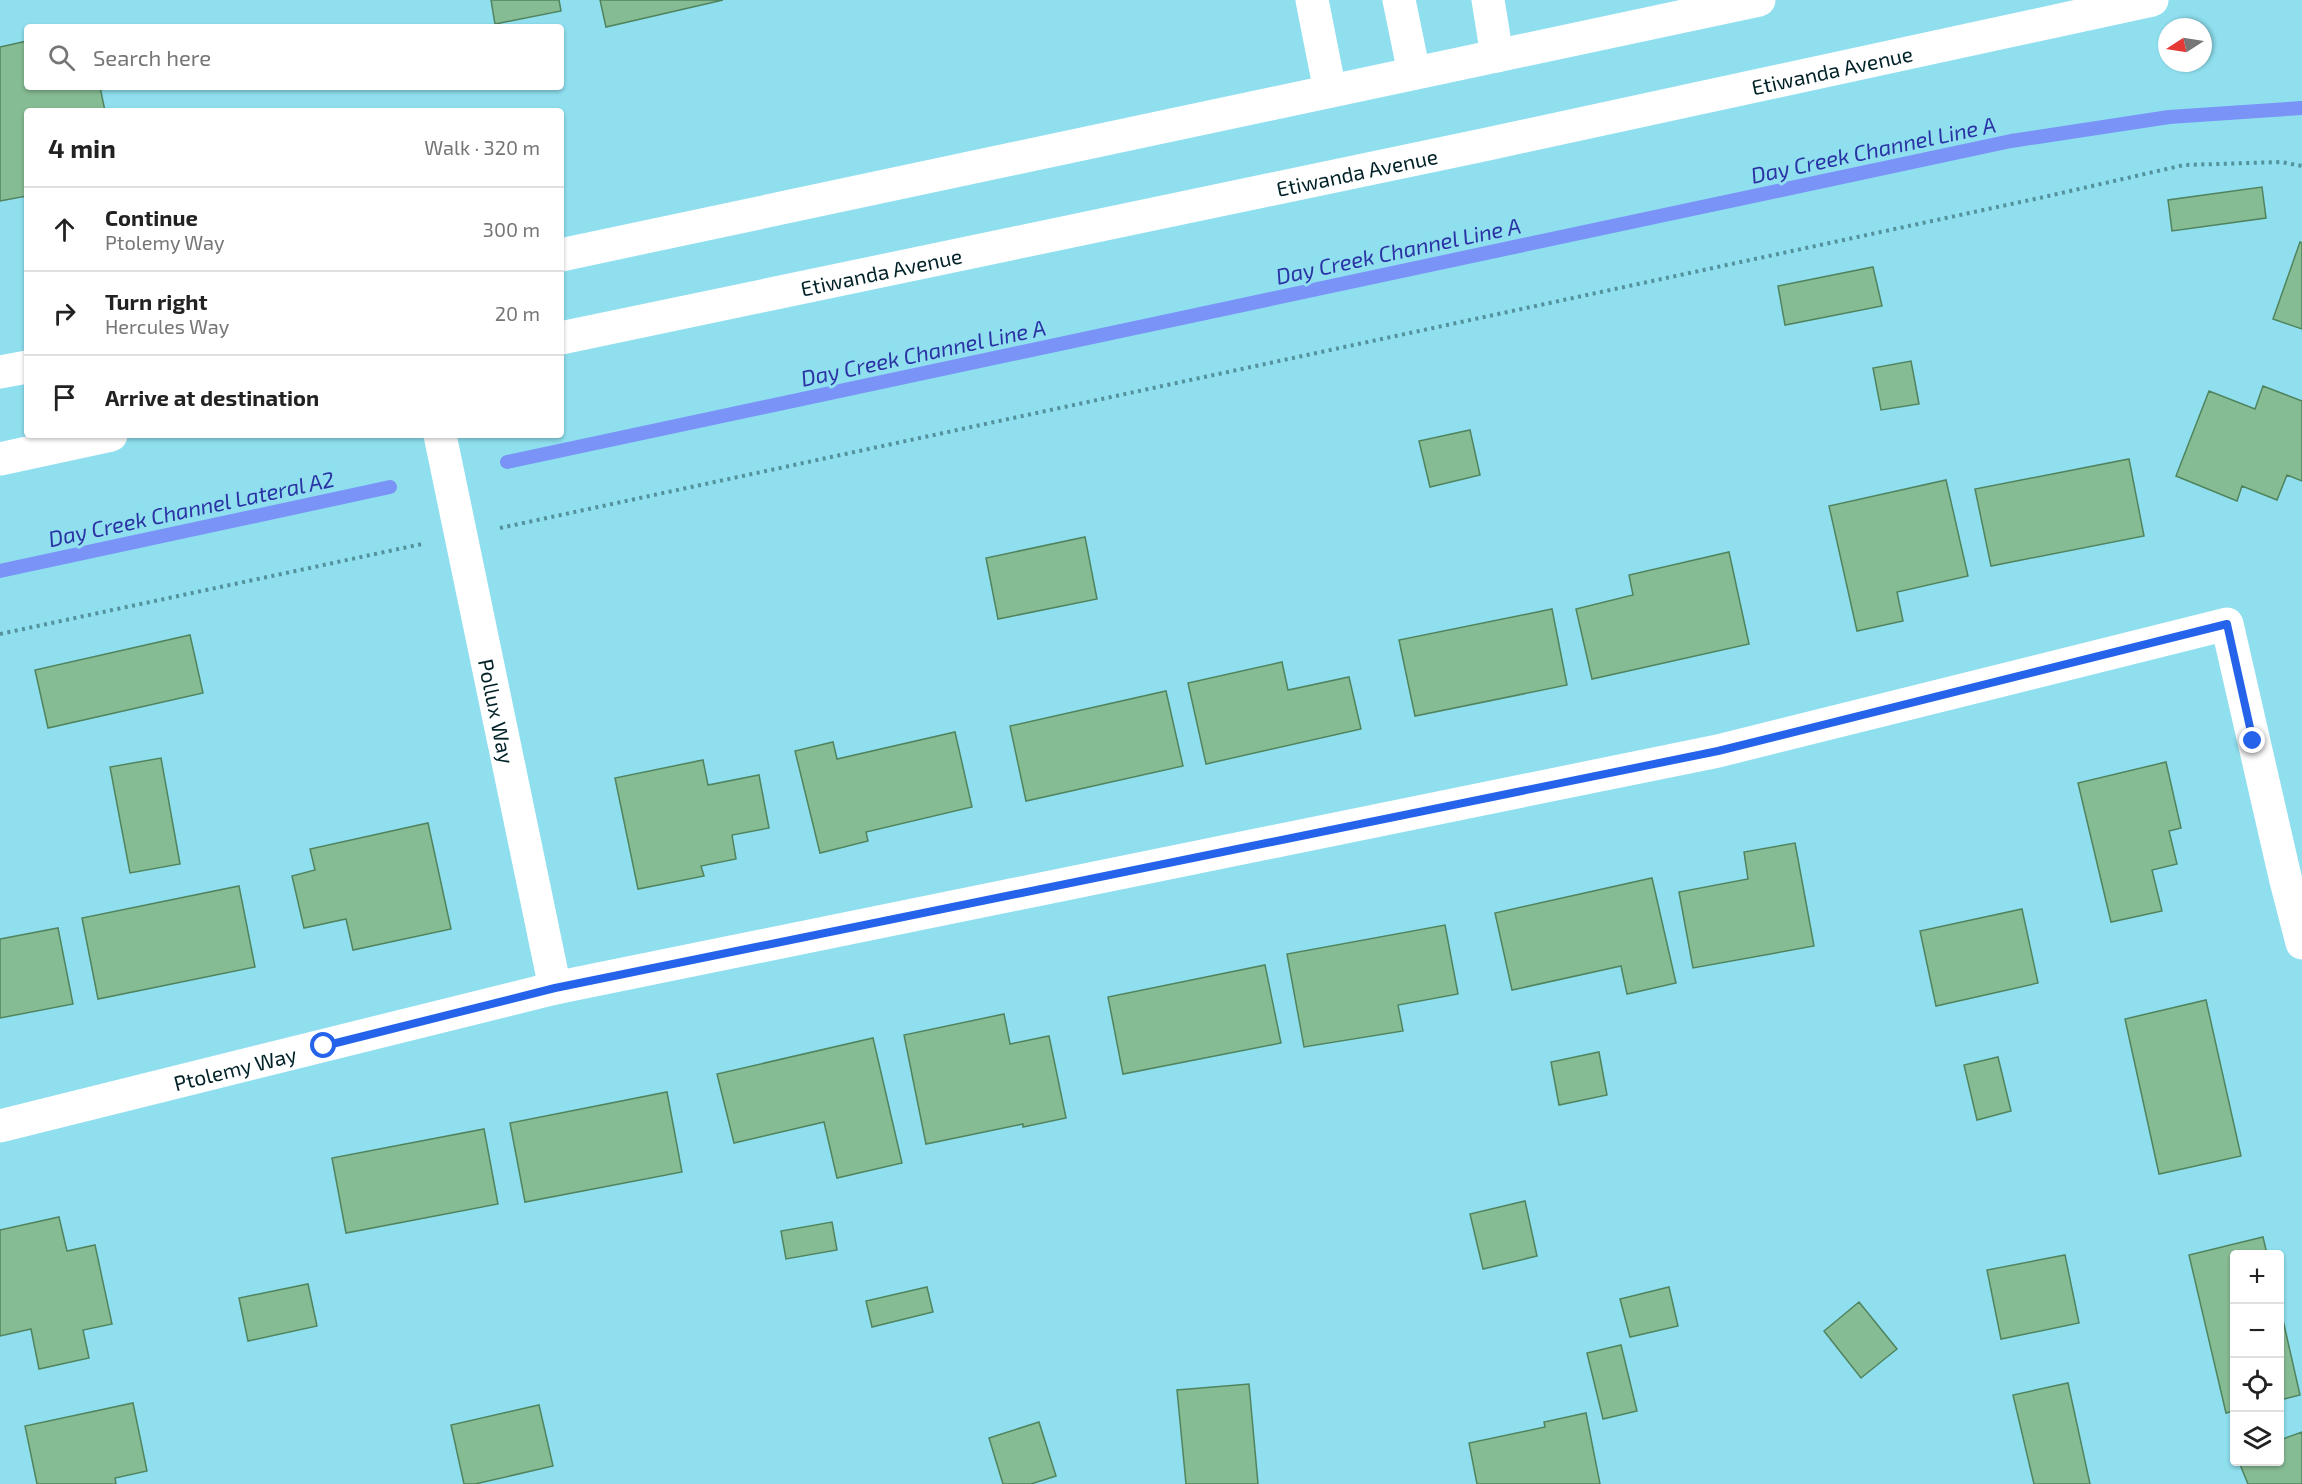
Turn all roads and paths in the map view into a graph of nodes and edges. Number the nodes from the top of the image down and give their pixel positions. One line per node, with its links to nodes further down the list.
1 (1312, 0): 8 (street)
2 (1399, 0): 7 (street)
3 (1488, 0): 6 (street)
4 (1759, 0): 6 (street)
5 (2152, 0): 11 (street, Etiwanda Avenue)
6 (1497, 56): 7 (street)
7 (1414, 74): 8 (street)
8 (1330, 91): 10 (street)
9 (2302, 166): 17 (path)
10 (564, 254)
11 (564, 337)
12 (24, 368): 13 (street)
13 (0, 372)
14 (97, 438): 16 (street)
15 (441, 438): 17 (street, Pollux Way)
16 (0, 459)
17 (460, 536): 18 (path); 20 (street, Pollux Way)
18 (0, 634)
19 (2302, 943): 20 (street, Ptolemy Way)
20 (555, 988): 21 (street, Ptolemy Way)
21 (0, 1126)

